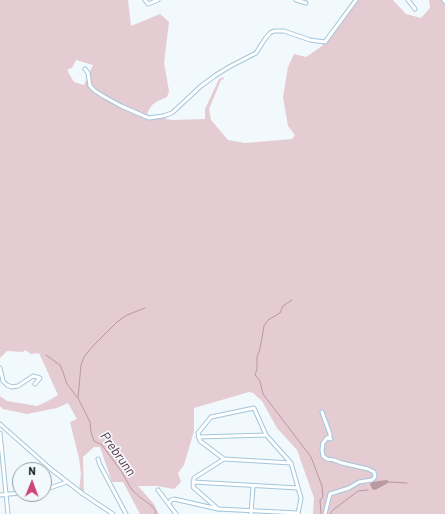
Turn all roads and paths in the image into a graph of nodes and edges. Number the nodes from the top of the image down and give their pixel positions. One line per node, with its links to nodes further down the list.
1 (145, 0): 2 (street)
2 (158, 0)
3 (296, 0): 6 (street)
4 (356, 0): 8 (street)
5 (408, 0): 7 (street)
6 (306, 3)
7 (415, 9)
8 (85, 69)
9 (0, 368): 10 (street)
10 (35, 384)
11 (322, 412): 16 (street)
12 (0, 424): 22 (street)
13 (0, 433): 18 (street)
14 (266, 435): 15 (street); 15 (street); 21 (street)
15 (198, 436): 20 (street)
16 (327, 438): 17 (street); 39 (street)
17 (331, 439)
18 (1, 452): 28 (street)
19 (98, 459): 37 (street)
20 (224, 459): 21 (street); 23 (street)
21 (291, 463): 26 (street)
22 (67, 482): 25 (street); 36 (street)
23 (193, 482): 24 (street); 32 (street)
24 (253, 486): 26 (street); 33 (street)
25 (52, 487)
26 (298, 488): 34 (street)
27 (158, 490): 31 (street)
28 (7, 494): 29 (street); 30 (street); 35 (street)
29 (12, 494)
30 (0, 495)
31 (169, 504): 32 (street); 38 (street)
32 (218, 509): 33 (street)
33 (251, 512): 34 (street)
34 (298, 513)
35 (8, 514)
36 (113, 514)
37 (126, 514)
38 (176, 514)
39 (325, 514)

